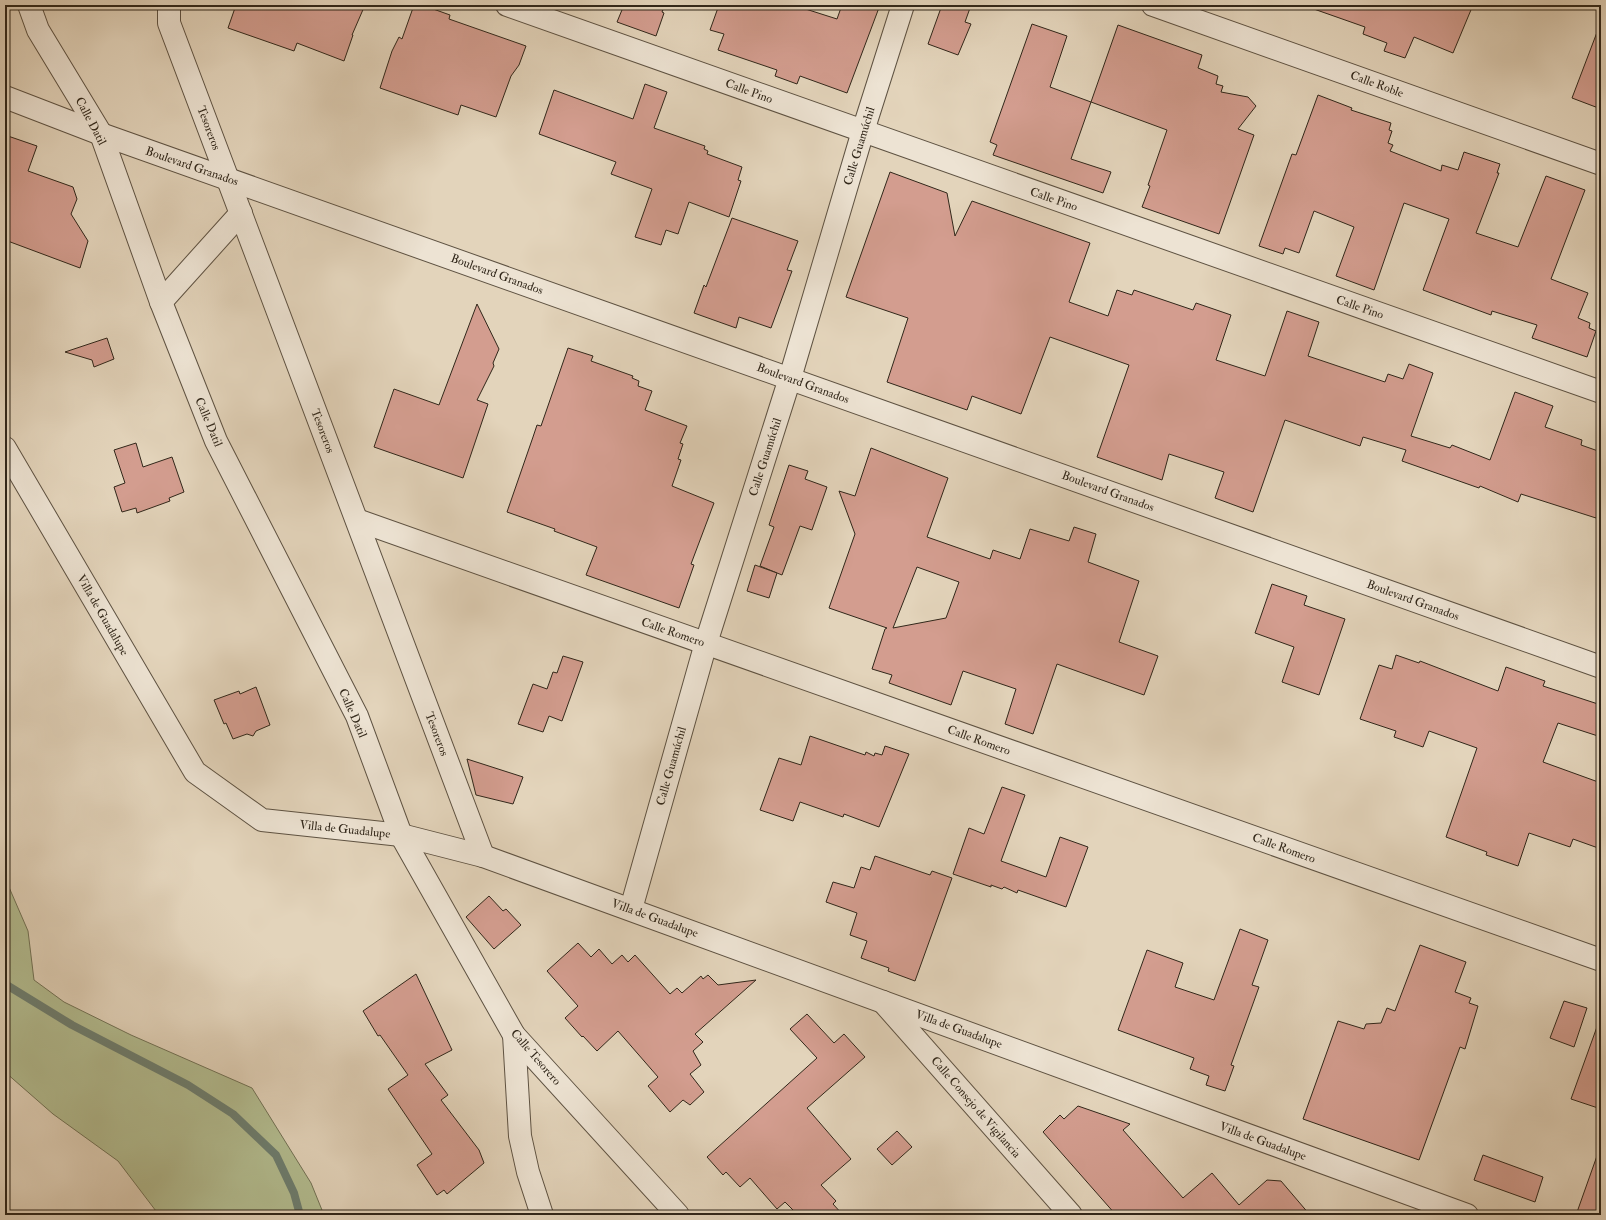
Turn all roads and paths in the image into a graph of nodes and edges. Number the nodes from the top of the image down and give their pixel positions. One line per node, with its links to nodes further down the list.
1 (29, 5): 8 (street, Calle Datil)
2 (169, 5): 10 (street, Tesoreros)
3 (507, 5): 7 (street, Calle Pino)
4 (903, 5): 7 (street, Calle Guamúchil)
5 (1153, 5): 9 (street, Calle Roble)
6 (5, 97): 8 (street, Boulevard Granados)
7 (863, 131): 13 (street, Calle Guamúchil); 14 (street, Calle Pino)
8 (101, 134): 10 (street, Boulevard Granados); 12 (street, Calle Datil)
9 (1601, 164)
10 (228, 179): 11 (street, Tesoreros); 13 (street, Boulevard Granados)
11 (241, 213): 12 (street); 16 (street, Tesoreros)
12 (160, 302): 19 (street, Calle Datil)
13 (790, 378): 17 (street, Calle Guamúchil); 18 (street, Boulevard Granados)
14 (1601, 392)
15 (5, 448): 19 (street, Villa de Guadalupe)
16 (357, 520): 17 (street, Calle Romero); 20 (street, Tesoreros)
17 (706, 643): 21 (street, Calle Guamúchil); 22 (street, Calle Romero)
18 (1601, 666)
19 (401, 836): 20 (street, Villa de Guadalupe); 24 (street, Calle Tesorero)
20 (483, 856): 21 (street, Villa de Guadalupe)
21 (631, 909): 23 (street, Villa de Guadalupe)
22 (1601, 960)
23 (881, 1000): 27 (street, Calle Consejo de Vigilancia); 28 (street, Villa de Guadalupe)
24 (514, 1035): 25 (street); 26 (street, Calle Tesorero)
25 (542, 1215)
26 (678, 1215)
27 (1071, 1215)
28 (1467, 1215)

